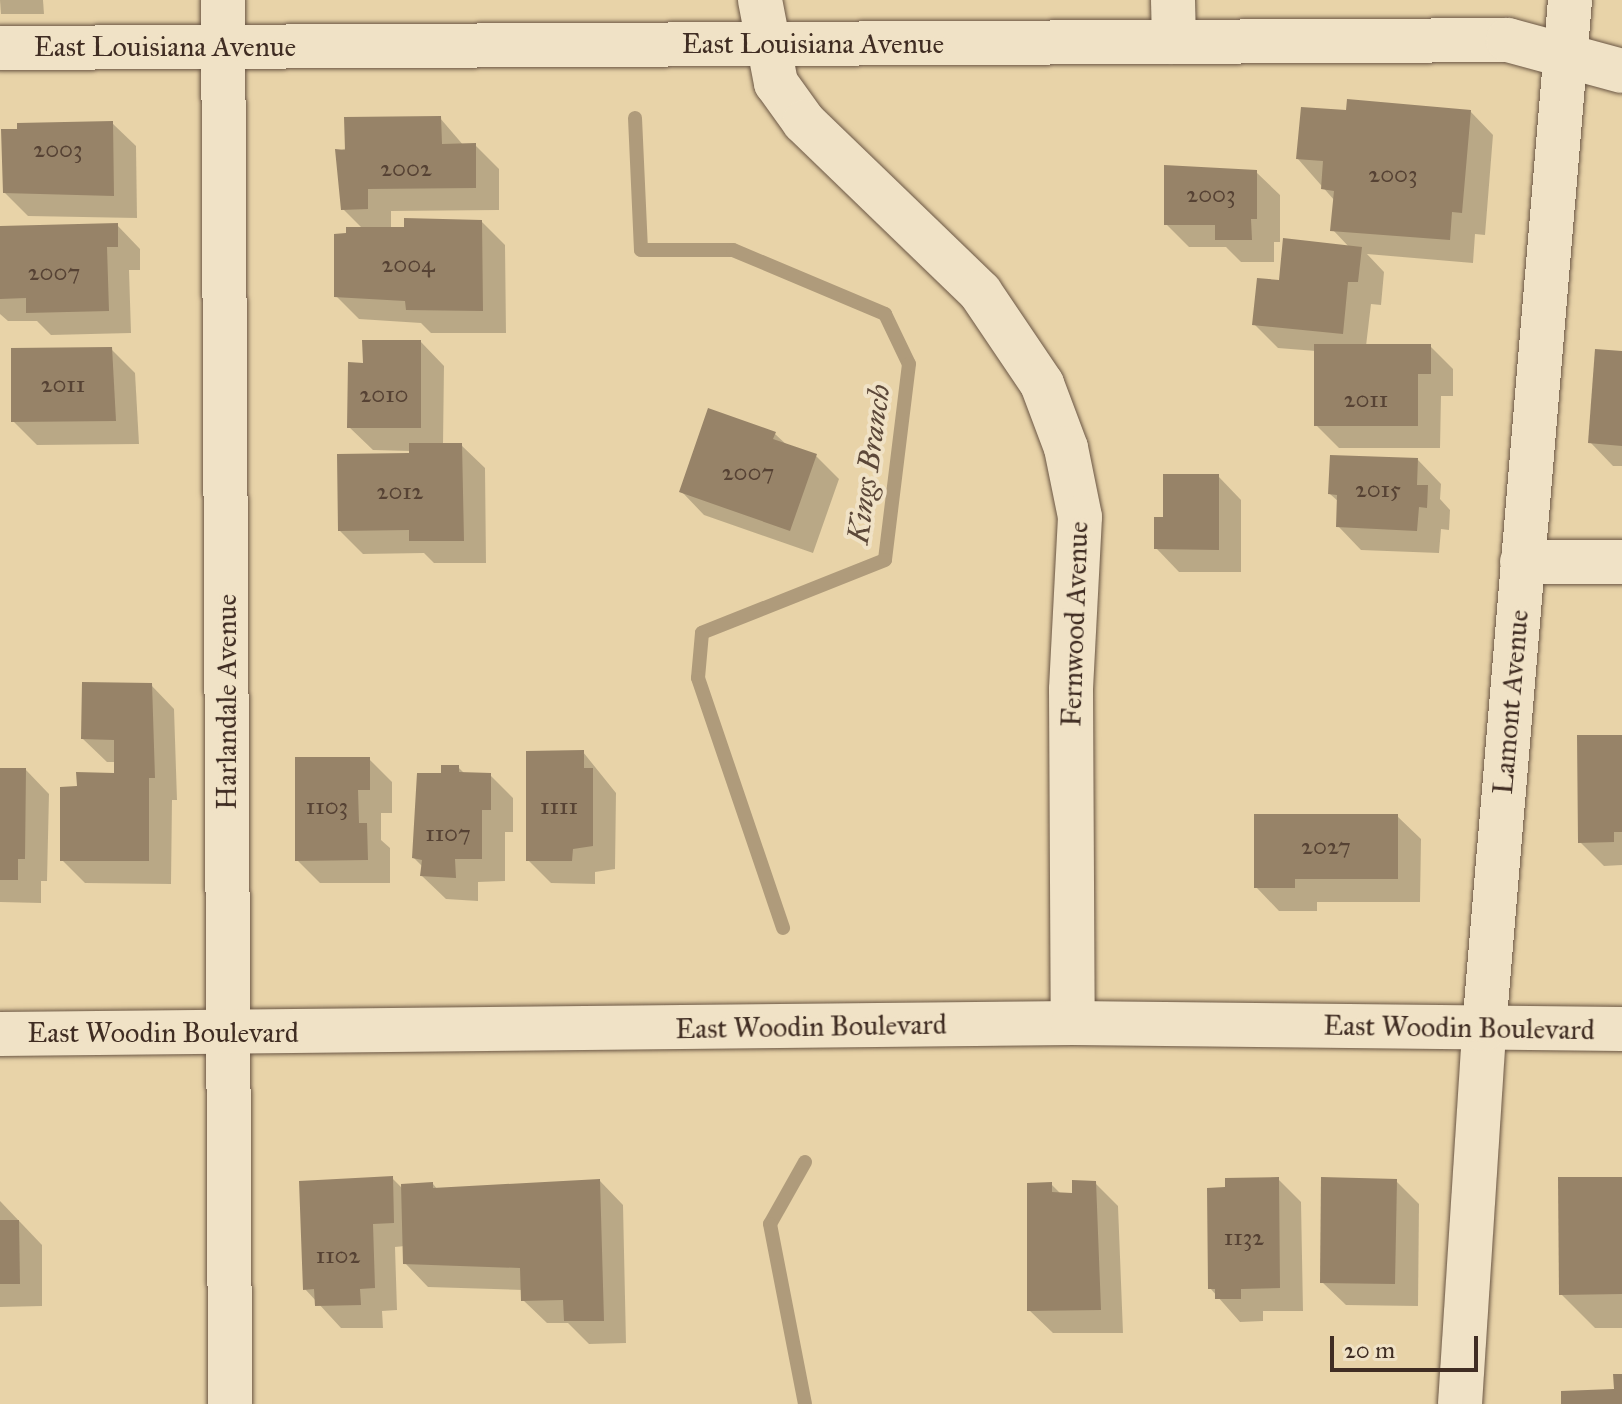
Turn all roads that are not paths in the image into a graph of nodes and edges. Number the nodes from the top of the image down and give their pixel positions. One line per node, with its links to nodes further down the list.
1 (223, 0): 6 (street, Harlandale Avenue)
2 (760, 0): 5 (street, Fernwood Avenue)
3 (1570, 0): 8 (street, Lamont Avenue)
4 (1174, 21): 5 (street, East Louisiana Avenue); 8 (street, East Louisiana Avenue)
5 (765, 43): 6 (street, East Louisiana Avenue); 12 (street, Fernwood Avenue)
6 (225, 46): 7 (street, East Louisiana Avenue); 16 (street, Harlandale Avenue)
7 (0, 48)
8 (1565, 54): 9 (street, East Louisiana Avenue); 10 (street, Lamont Avenue)
9 (1622, 71)
10 (1522, 562): 11 (street); 13 (street, Lamont Avenue)
11 (1622, 562)
12 (1073, 1023): 13 (street, East Woodin Boulevard); 16 (street, East Woodin Boulevard)
13 (1484, 1029): 14 (street, East Woodin Boulevard); 18 (street, Lamont Avenue)
14 (1622, 1029)
15 (0, 1034): 16 (street, East Woodin Boulevard)
16 (228, 1034): 17 (street, Harlandale Avenue)
17 (230, 1404)
18 (1460, 1404)

